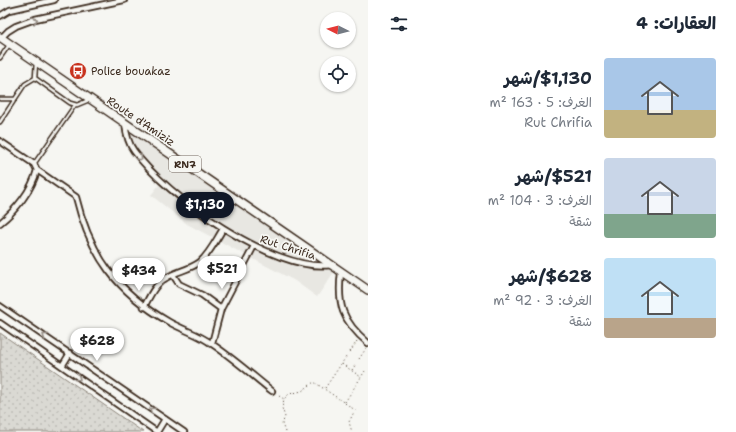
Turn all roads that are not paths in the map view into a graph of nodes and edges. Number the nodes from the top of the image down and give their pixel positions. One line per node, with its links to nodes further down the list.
1 (54, 0): 3 (street)
2 (124, 0): 4 (street, one-way to 2)
3 (0, 16)
4 (1, 38): 5 (main road, Route d'Amiziz / RN7)
5 (9, 44): 6 (lane); 7 (main road, Route d'Amiziz / RN7)
6 (0, 58)
7 (36, 62): 8 (lane); 11 (main road, Route d'Amiziz / RN7)
8 (35, 78): 10 (lane); 12 (lane)
9 (0, 99): 10 (lane)
10 (15, 99): 13 (lane)
11 (90, 100): 12 (lane); 14 (main road, Route d'Amiziz / RN7)
12 (75, 105): 16 (lane)
13 (0, 122)
14 (125, 123): 19 (street, Rut Chrifia, one-way to 19); 21 (main road, Route d'Amiziz / RN7)
15 (0, 141): 16 (street)
16 (34, 164): 17 (street)
17 (37, 170): 18 (street); 26 (street)
18 (0, 223)
19 (223, 229): 20 (street, Rut Chrifia); 23 (street)
20 (254, 246): 21 (street, Rut Chrifia); 27 (street)
21 (331, 265): 22 (main road, Route d'Amiziz / RN7)
22 (341, 272): 24 (main road, Route d'Amiziz / RN7); 30 (street)
23 (173, 275): 26 (street); 27 (street)
24 (368, 290)
25 (0, 306): 31 (street, one-way to 25)
26 (144, 307): 29 (street)
27 (221, 309): 29 (street)
28 (0, 323): 32 (street)
29 (212, 343): 33 (street)
30 (368, 344)
31 (70, 353): 32 (street); 34 (street, one-way to 31)
32 (62, 366): 35 (street, one-way to 35)
33 (272, 390)
34 (165, 419): 35 (street); 36 (street)
35 (157, 432)
36 (184, 432)

